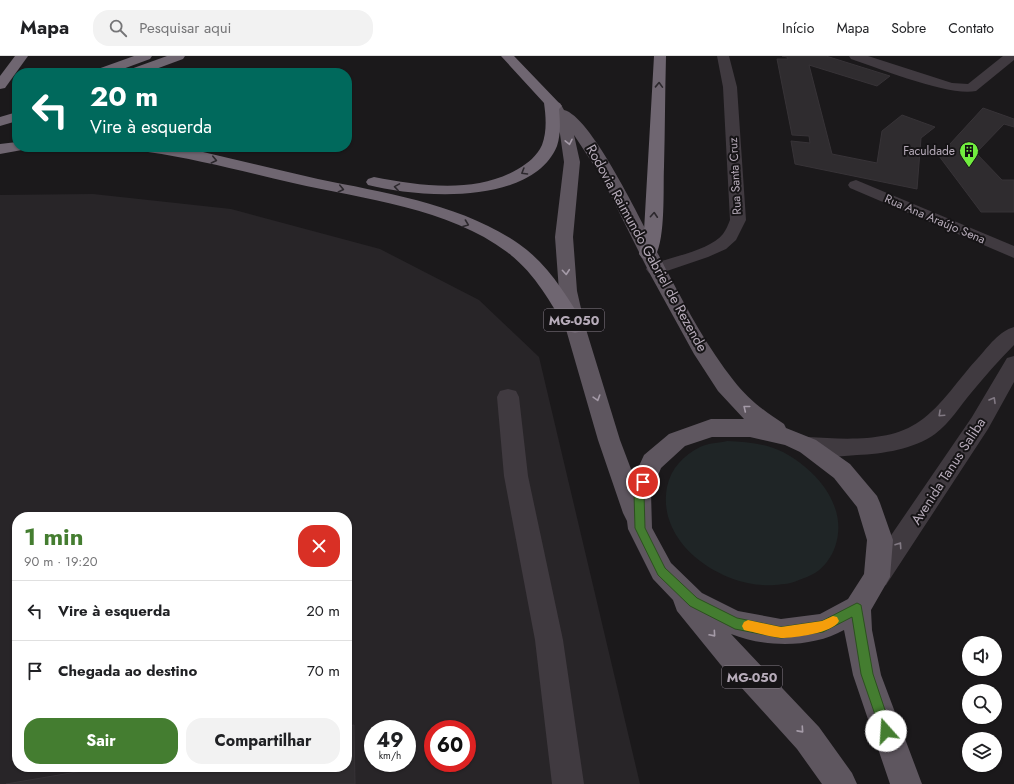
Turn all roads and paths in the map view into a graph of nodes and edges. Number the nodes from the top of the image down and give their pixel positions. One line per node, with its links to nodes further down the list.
1 (22, 56): 10 (highway)
2 (146, 56): 11 (highway)
3 (179, 56): 12 (highway)
4 (191, 56): 13 (highway)
5 (507, 56): 16 (highway, Rodovia Raimundo Gabriel de Rezende / MG-050)
6 (660, 56): 27 (highway, one-way to 6)
7 (723, 56): 27 (street, Rua Santa Cruz)
8 (856, 56): 9 (street)
9 (1011, 56)
10 (14, 68)
11 (114, 68)
12 (147, 68)
13 (165, 68)
14 (12, 70): 15 (highway)
15 (0, 85)
16 (553, 104): 24 (highway, one-way to 24); 27 (main road, Rodovia Raimundo Gabriel de Rezende / MG-050); 28 (main road, Rodovia Raimundo Gabriel de Rezende / MG-050, one-way to 28)
17 (0, 108): 18 (highway)
18 (12, 109)
19 (12, 112): 20 (highway)
20 (0, 122)
21 (12, 148): 22 (highway)
22 (0, 150)
23 (176, 152): 28 (highway, one-way to 28)
24 (241, 152)
25 (856, 185): 26 (street, Rua Ana Araújo Sena)
26 (1014, 253)
27 (652, 261): 32 (main road, Rodovia Raimundo Gabriel de Rezende / MG-050, one-way to 27)
28 (575, 326): 33 (main road, Rodovia Raimundo Gabriel de Rezende / MG-050, one-way to 33)
29 (1014, 334): 32 (street, one-way to 32)
30 (1014, 363): 35 (street, Avenida Tanus Saliba, one-way to 30)
31 (508, 397): 37 (street)
32 (799, 442): 33 (main road); 35 (main road, Rodovia Raimundo Gabriel de Rezende)
33 (640, 528): 34 (main road, Rodovia Raimundo Gabriel de Rezende)
34 (662, 572): 36 (main road); 38 (main road, MG-050, one-way to 38)
35 (877, 577): 36 (main road)
36 (857, 608): 39 (main road)
37 (568, 784)
38 (841, 784)
39 (906, 784)

